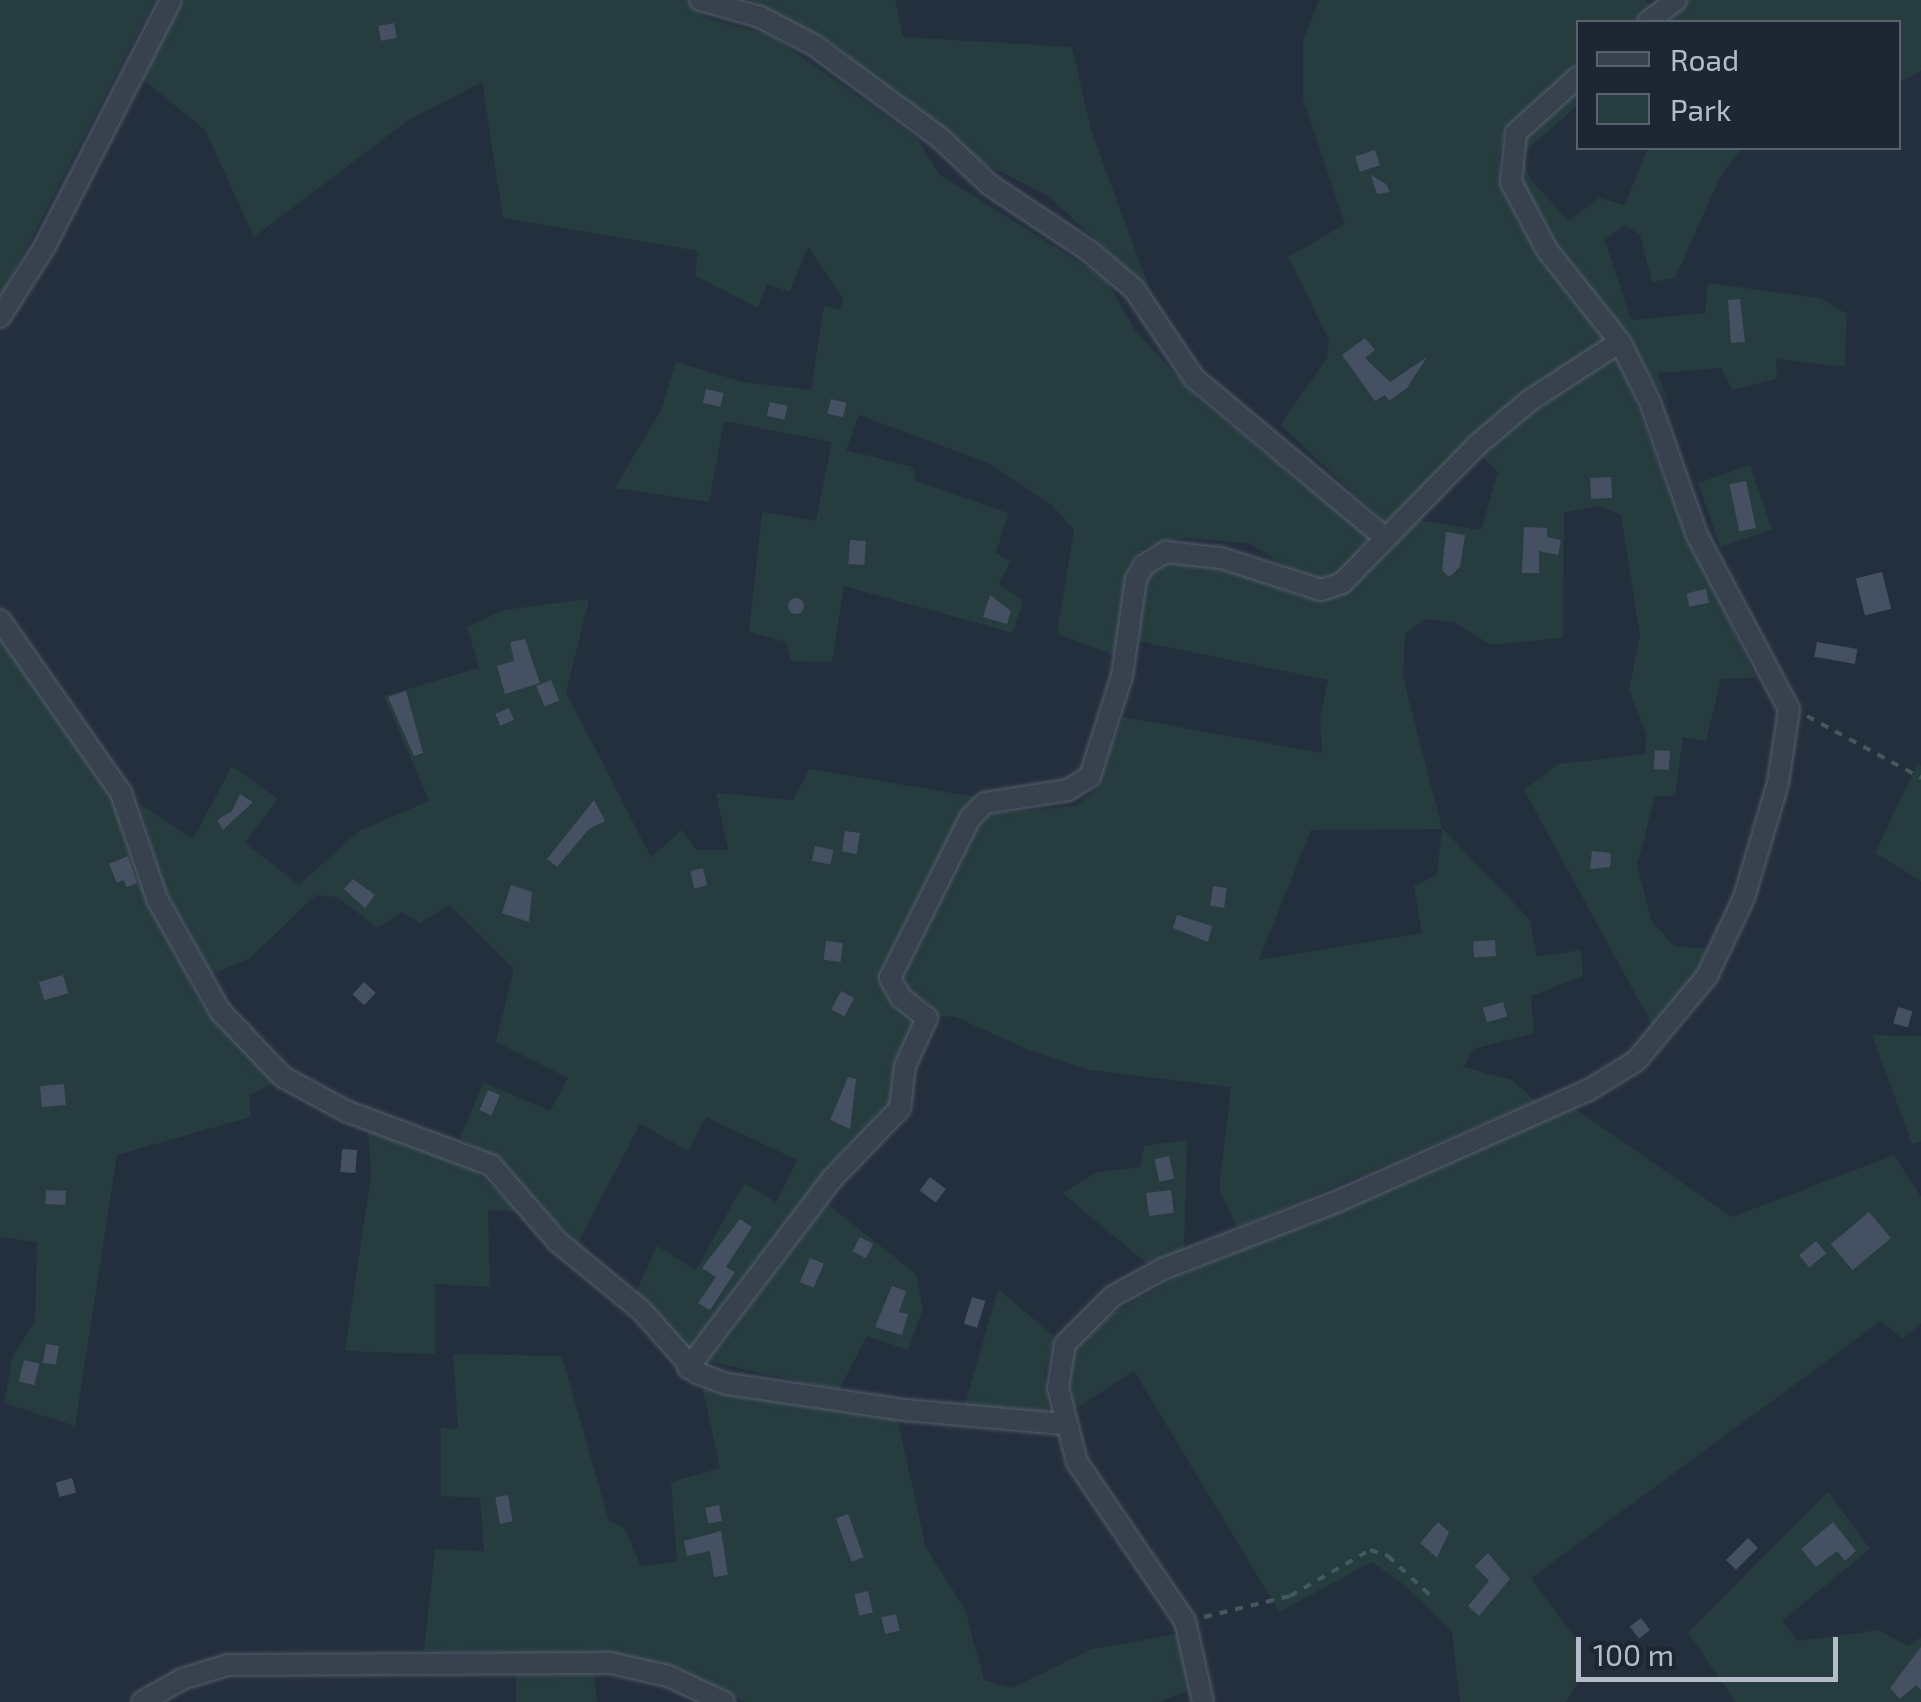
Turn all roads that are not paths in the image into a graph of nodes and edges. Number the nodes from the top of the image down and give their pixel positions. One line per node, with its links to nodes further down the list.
1 (171, 0): 6 (street)
2 (700, 0): 8 (street)
3 (1676, 0): 4 (street)
4 (1651, 20)
5 (1576, 79): 7 (street)
6 (0, 317)
7 (1620, 342): 8 (street); 11 (street)
8 (1384, 536): 10 (street)
9 (0, 620): 10 (street)
10 (688, 1368): 11 (street)
11 (1062, 1424): 14 (street)
12 (142, 1702): 13 (street)
13 (724, 1702)
14 (1203, 1702)

